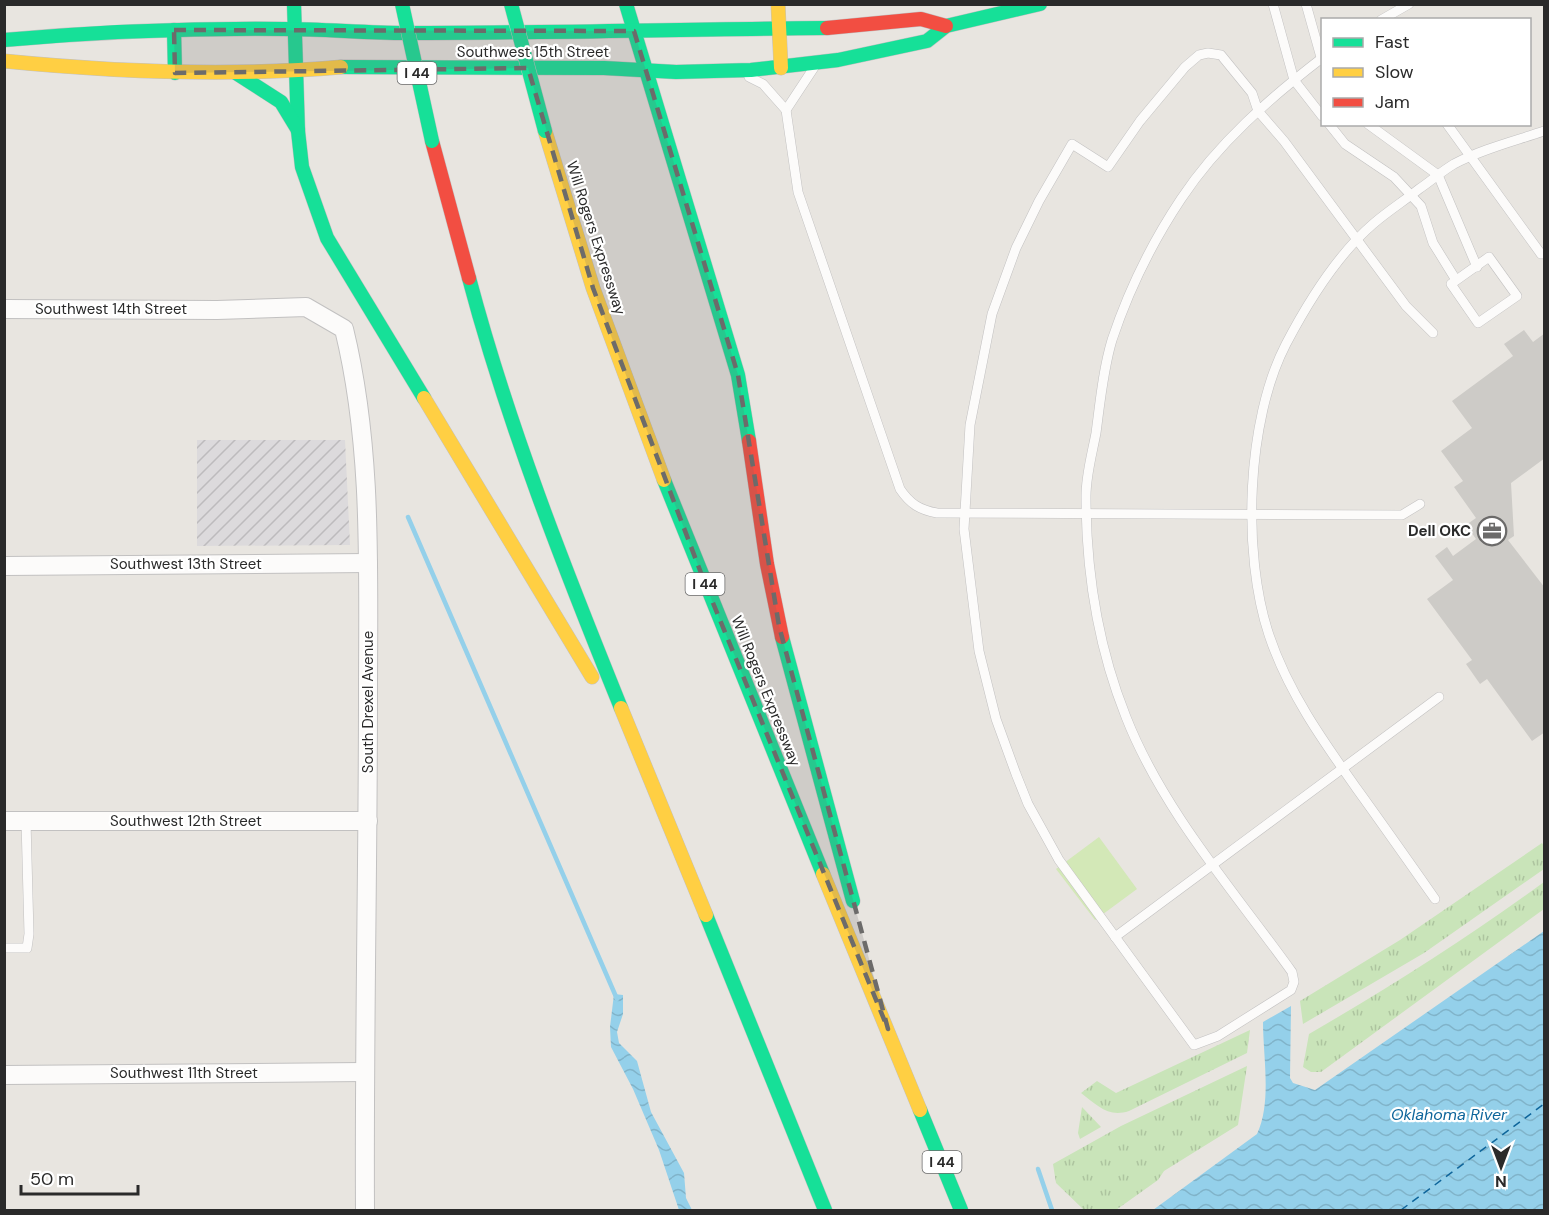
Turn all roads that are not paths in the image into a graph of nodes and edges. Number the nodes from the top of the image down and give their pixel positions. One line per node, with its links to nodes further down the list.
1 (294, 4): 13 (main road)
2 (402, 4): 53 (main road, I 44, bridge)
3 (511, 4): 62 (main road, Will Rogers Expressway / I 44, bridge)
4 (626, 4): 15 (main road)
5 (778, 4): 12 (main road)
6 (1040, 4): 11 (main road, Southwest 15th Street)
7 (1273, 4): 27 (lane)
8 (1306, 4): 17 (lane)
9 (1409, 4): 10 (lane)
10 (1384, 18)
11 (946, 26): 12 (main road, Southwest 15th Street); 20 (main road, Southwest 15th Street)
12 (779, 28): 15 (main road, Southwest 15th Street); 21 (main road)
13 (294, 29): 14 (main road, Southwest 15th Street); 15 (main road, Southwest 15th Street); 22 (main road)
14 (174, 30): 16 (main road, Southwest 15th Street); 25 (main road)
15 (634, 31): 23 (main road)
16 (4, 40)
17 (1321, 56)
18 (1321, 60): 27 (lane)
19 (4, 61): 25 (main road, Southwest 15th Street)
20 (817, 63): 21 (main road, Southwest 15th Street); 28 (lane)
21 (781, 68): 24 (main road, Southwest 15th Street)
22 (295, 70): 23 (main road, Southwest 15th Street); 26 (main road, Southwest 15th Street); 34 (main road)
23 (645, 70): 24 (main road, Southwest 15th Street); 62 (main road)
24 (736, 71): 28 (lane)
25 (175, 73): 26 (main road, Southwest 15th Street)
26 (236, 73): 34 (main road)
27 (1294, 80): 29 (lane); 30 (lane)
28 (786, 110): 47 (lane)
29 (1258, 111): 39 (lane); 47 (lane); 48 (lane)
30 (1321, 114)
31 (1331, 126): 38 (lane)
32 (1371, 126): 37 (lane)
33 (1448, 126): 36 (lane)
34 (298, 131): 53 (main road)
35 (1545, 131): 36 (lane)
36 (1470, 156): 37 (lane); 40 (lane)
37 (1438, 175): 38 (lane); 41 (lane)
38 (1411, 195): 39 (lane); 42 (lane)
39 (1357, 240): 45 (lane); 49 (lane)
40 (1541, 254)
41 (1477, 267): 42 (lane); 42 (lane)
42 (1456, 280)
43 (4, 309): 44 (street, Southwest 14th Street)
44 (217, 310): 50 (street, South Drexel Avenue)
45 (1433, 333)
46 (1420, 504): 49 (lane)
47 (964, 513): 48 (lane); 60 (lane)
48 (1088, 514): 49 (lane); 58 (lane)
49 (1251, 514): 54 (lane)
50 (368, 563): 51 (street, Southwest 13th Street); 57 (street, South Drexel Avenue)
51 (4, 566)
52 (1439, 697): 54 (lane)
53 (634, 740): 66 (main road, I 44)
54 (1342, 768): 58 (lane); 59 (lane)
55 (4, 821): 56 (street, Southwest 12th Street)
56 (26, 821): 57 (street, Southwest 12th Street); 61 (lane)
57 (368, 821): 63 (street, South Drexel Avenue)
58 (1214, 864): 60 (lane); 60 (lane)
59 (1435, 899)
60 (1115, 938)
61 (4, 948)
62 (888, 1029): 67 (main road, Will Rogers Expressway / I 44)
63 (364, 1072): 64 (street, Southwest 11th Street); 65 (street, South Drexel Avenue)
64 (4, 1075)
65 (365, 1210)
66 (825, 1210)
67 (961, 1210)

